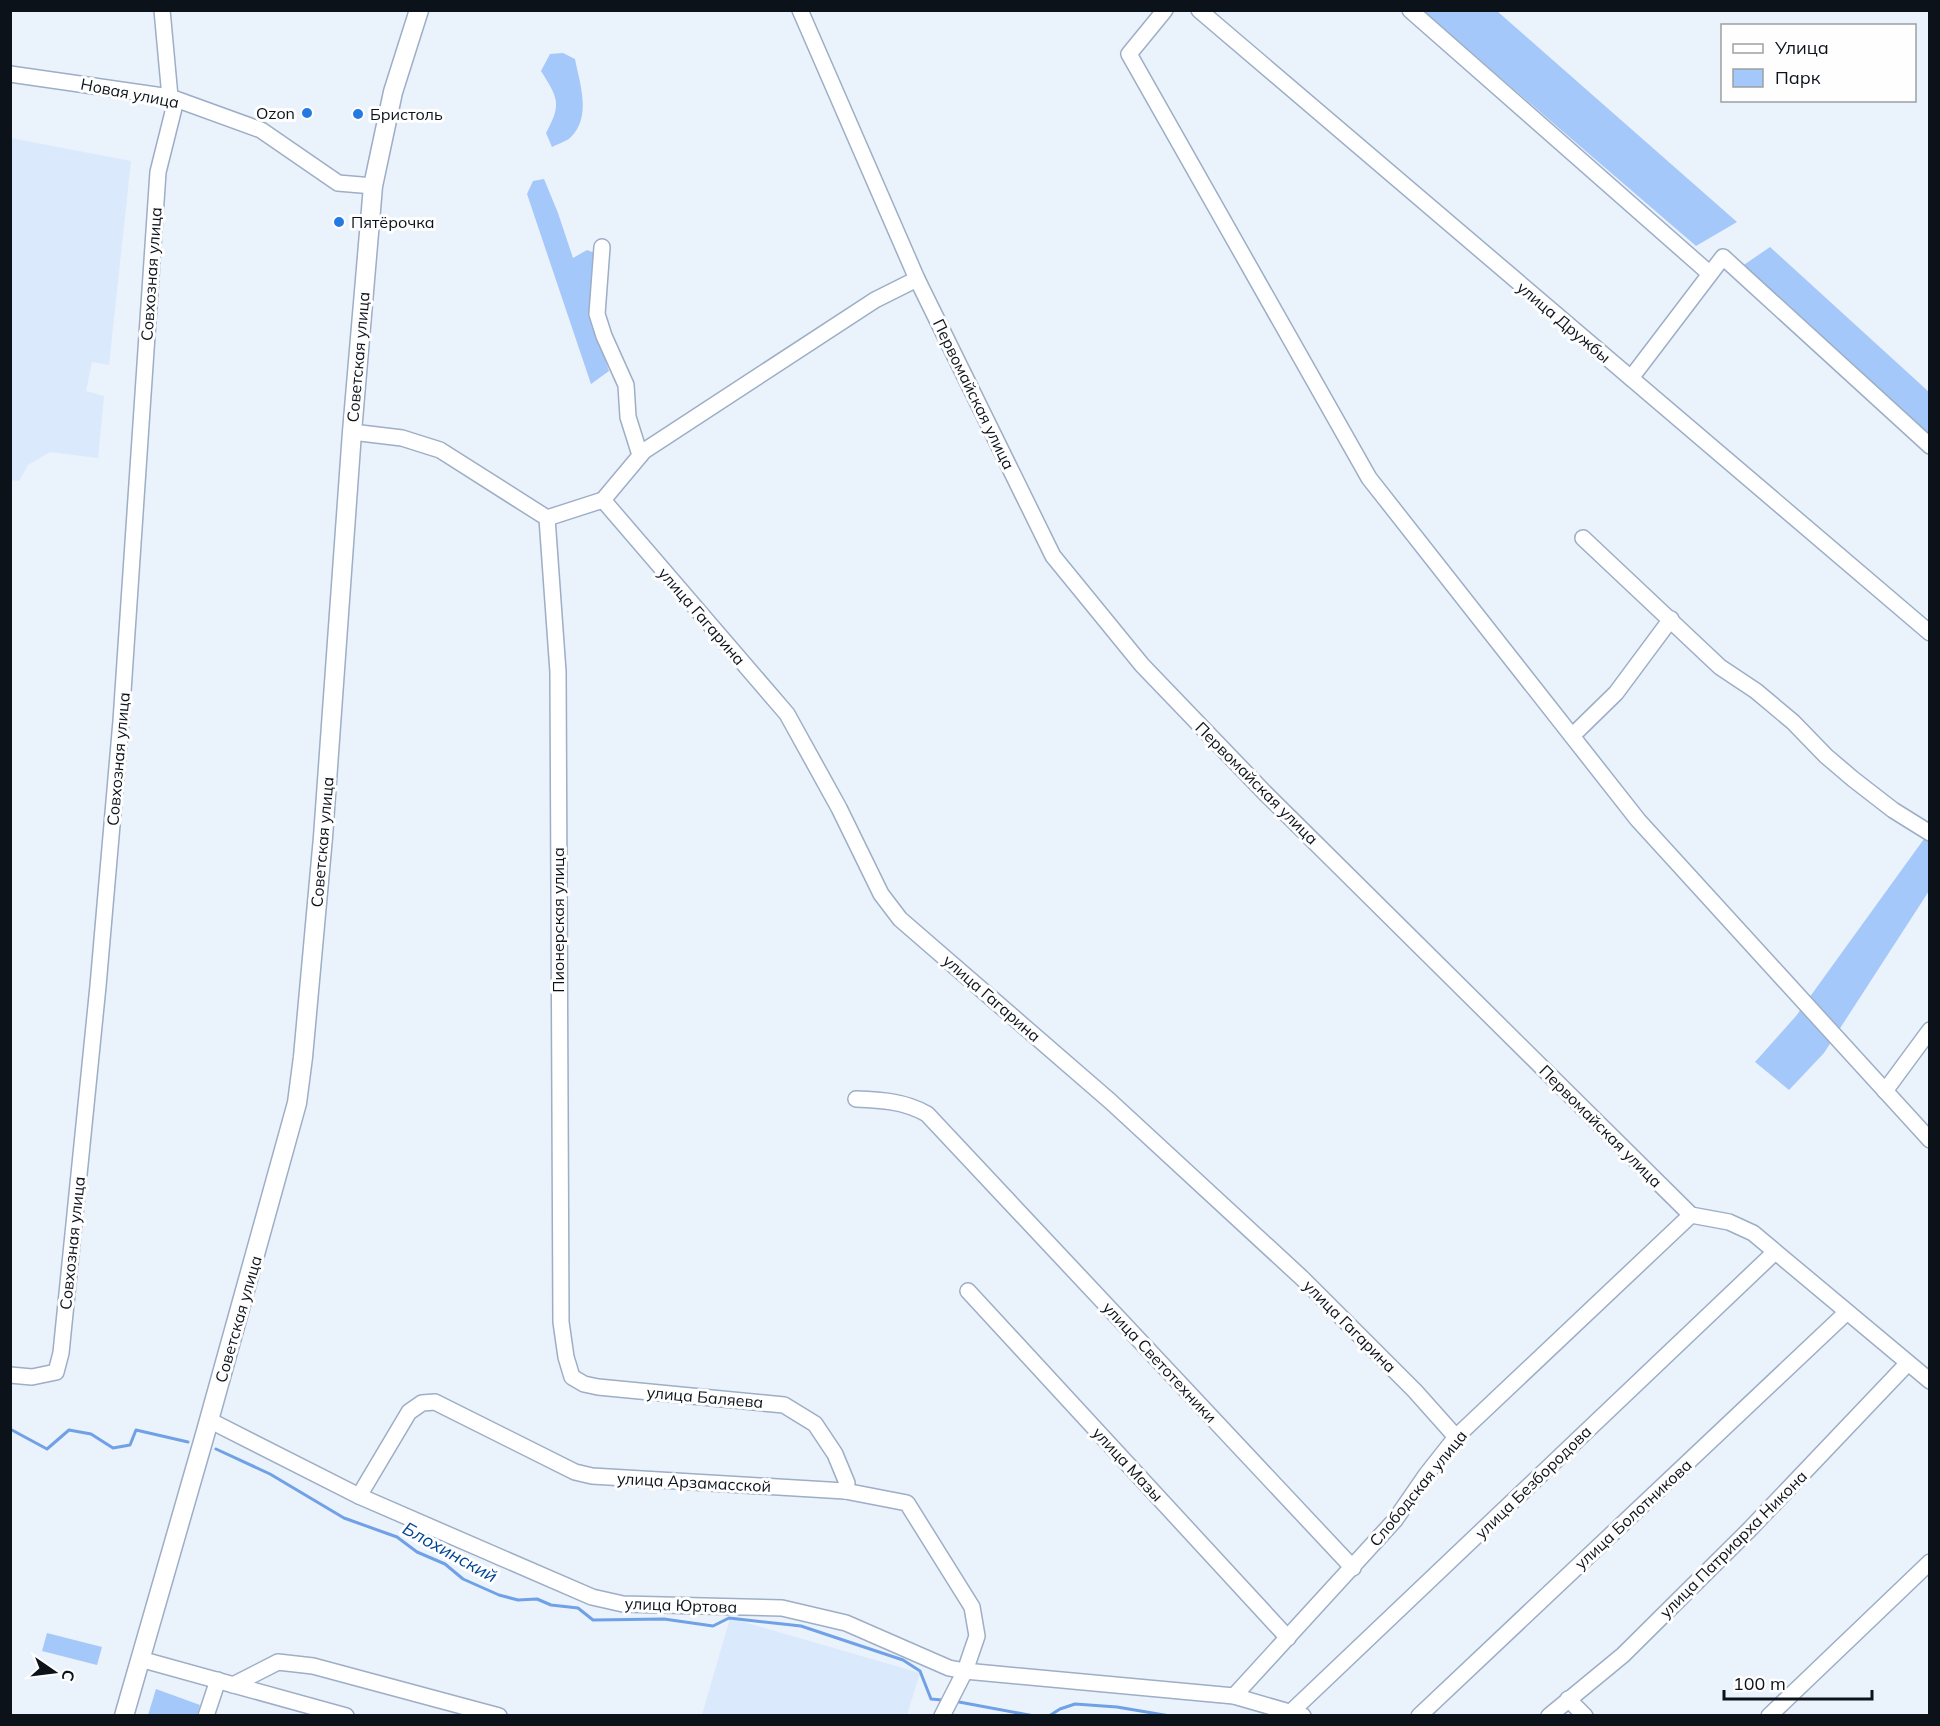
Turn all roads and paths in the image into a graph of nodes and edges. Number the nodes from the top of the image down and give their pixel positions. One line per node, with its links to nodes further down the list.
1 (162, 10): 8 (street)
2 (419, 10): 9 (main road, Советская улица)
3 (800, 10): 12 (street, Первомайская улица)
4 (1165, 10): 22 (street)
5 (1199, 10): 13 (street, улица Дружбы)
6 (1410, 10): 11 (street)
7 (10, 74): 8 (street, Новая улица)
8 (173, 99): 9 (street, Новая улица); 34 (street, Совхозная улица)
9 (373, 186): 14 (main road, Советская улица)
10 (602, 247): 16 (street)
11 (1710, 273): 13 (street); 15 (street)
12 (917, 279): 16 (street); 28 (street, Первомайская улица)
13 (1631, 378): 21 (street, улица Дружбы)
14 (352, 432): 18 (street); 36 (main road, Советская улица)
15 (1929, 446)
16 (640, 456): 17 (street)
17 (603, 500): 18 (street); 37 (street, улица Гагарина)
18 (547, 518): 32 (street, Пионерская улица)
19 (1583, 538): 20 (street)
20 (1671, 619): 22 (street); 23 (street)
21 (1929, 633)
22 (1572, 736): 25 (street)
23 (1929, 833)
24 (1929, 1030): 25 (street)
25 (1886, 1091): 27 (street)
26 (856, 1099): 41 (street, улица Светотехники)
27 (1929, 1140)
28 (1690, 1215): 29 (street); 37 (street, Слободская улица)
29 (1775, 1252): 31 (street); 49 (street, улица Безбородова)
30 (968, 1291): 42 (street, улица Мазы)
31 (1847, 1312): 33 (street); 55 (street, улица Болотникова)
32 (561, 1322): 38 (street, улица Баляева)
33 (1908, 1363): 35 (street); 48 (street, улица Патриарха Никона)
34 (10, 1375)
35 (1929, 1381)
36 (209, 1420): 39 (street, улица Юртова); 43 (main road, Советская улица)
37 (1456, 1437): 41 (street, Слободская улица)
38 (845, 1491): 39 (street, улица Арзамасской); 44 (street, улица Арзамасской)
39 (359, 1496): 44 (street, улица Юртова)
40 (1929, 1562): 58 (street)
41 (1353, 1568): 42 (street, Слободская улица)
42 (1288, 1638): 47 (street, Слободская улица)
43 (140, 1659): 45 (street); 50 (main road, Советская улица)
44 (965, 1671): 47 (street, улица Юртова); 54 (street, улица Арзамасской)
45 (218, 1680): 46 (street); 51 (street)
46 (233, 1684): 52 (street); 53 (street)
47 (1234, 1696): 49 (street, улица Юртова)
48 (1569, 1699): 56 (street, улица Патриарха Никона); 57 (street)
49 (1297, 1714)
50 (124, 1716)
51 (206, 1716)
52 (346, 1716)
53 (499, 1716)
54 (942, 1716)
55 (1419, 1716)
56 (1549, 1716)
57 (1585, 1716)
58 (1769, 1716)

